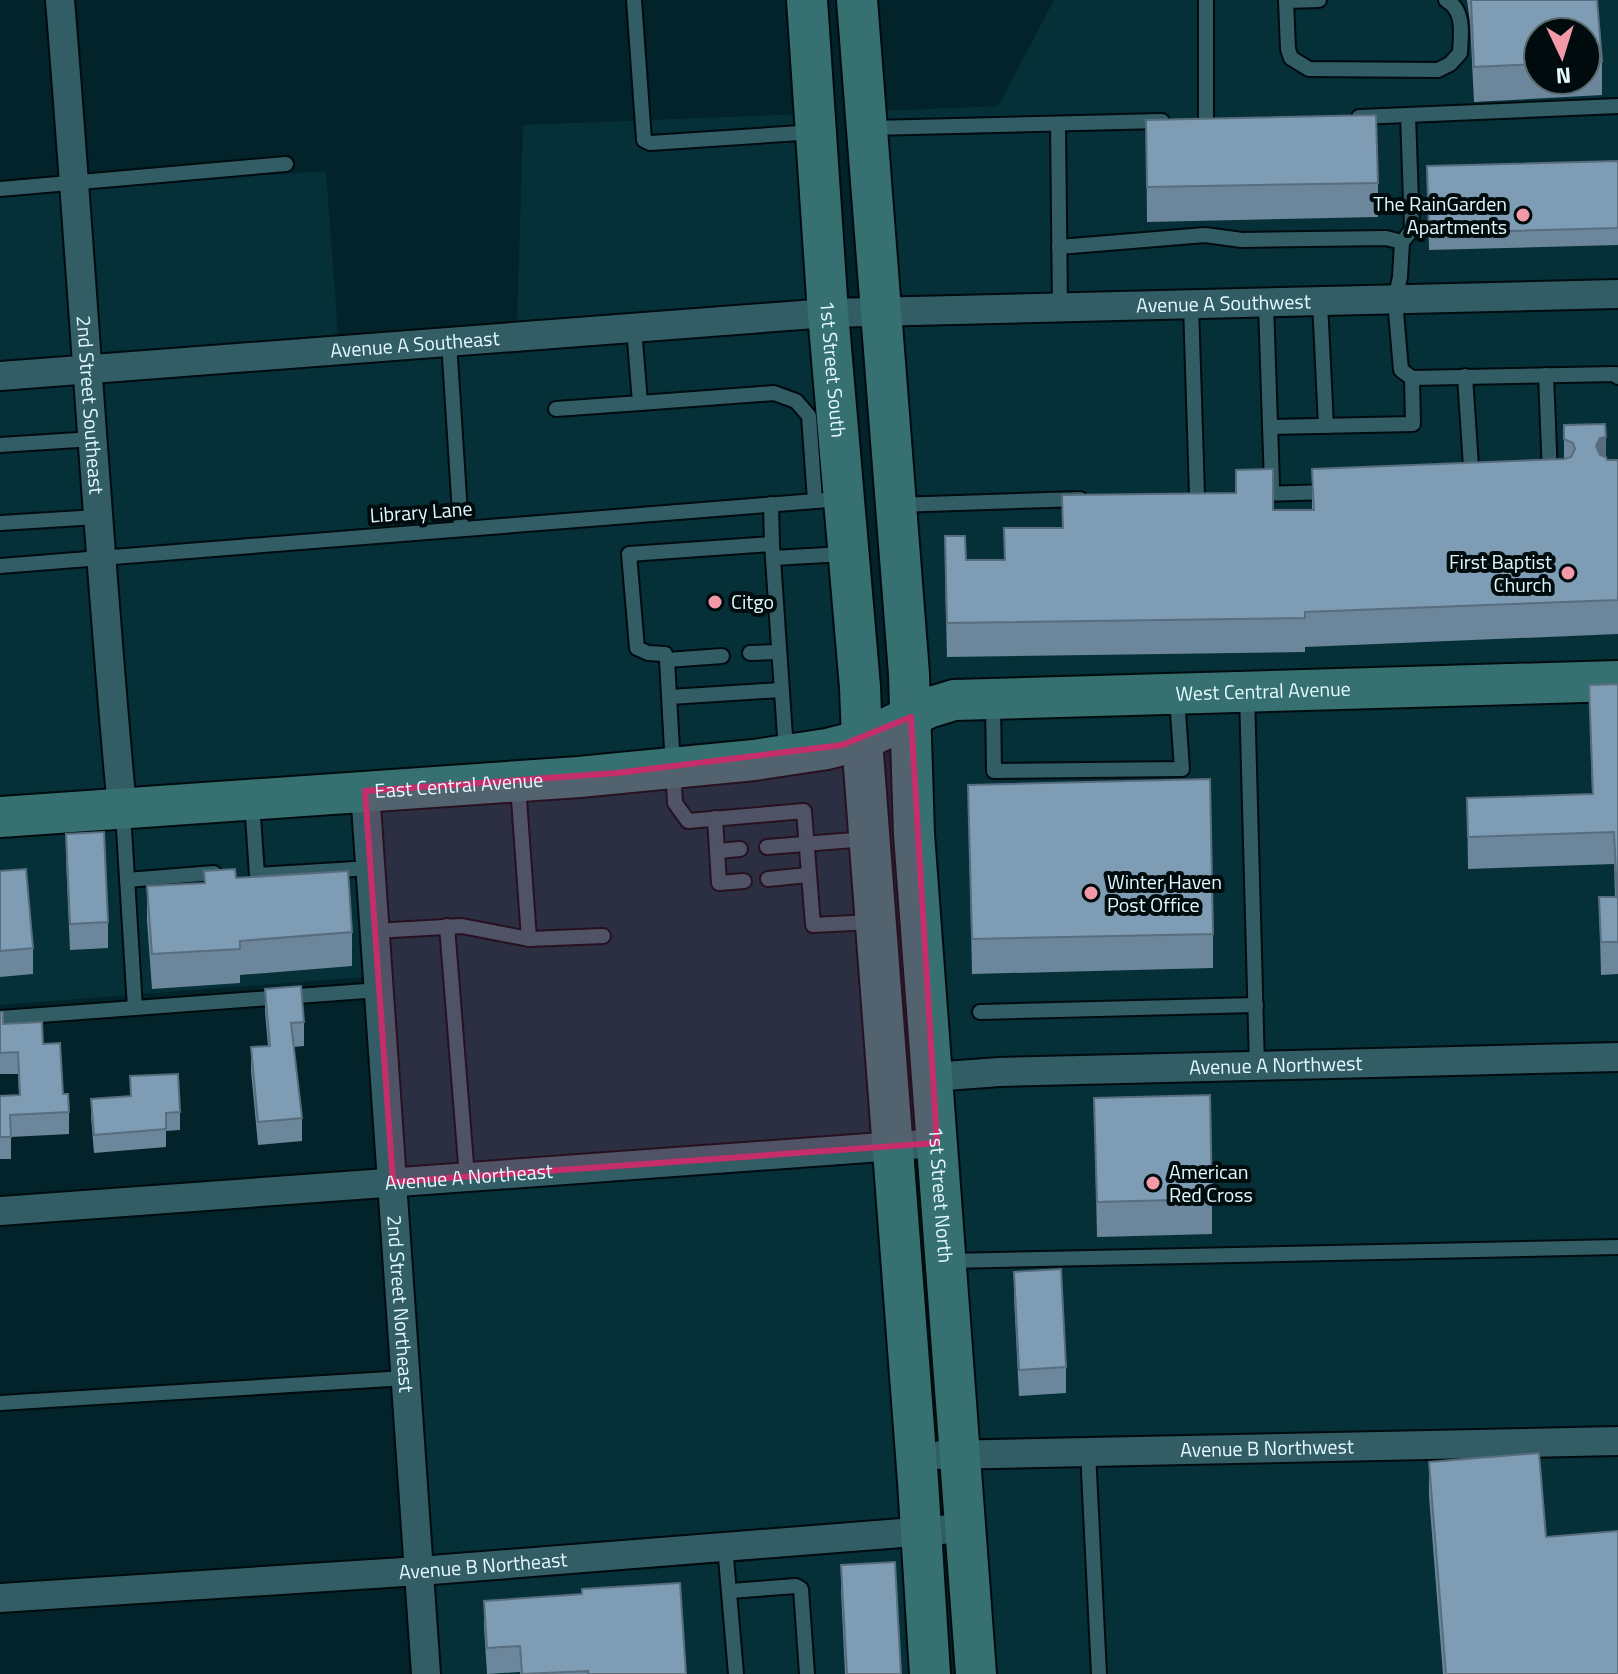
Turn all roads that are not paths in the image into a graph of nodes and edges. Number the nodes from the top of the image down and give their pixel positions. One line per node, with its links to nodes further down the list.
1 (60, 0): 16 (street, 2nd Street Southeast)
2 (634, 0): 14 (lane)
3 (807, 0): 14 (main road, 1st Street South)
4 (857, 0): 13 (main road)
5 (1206, 0): 12 (lane)
6 (1286, 0): 7 (lane); 8 (lane)
7 (1319, 0)
8 (1446, 0)
9 (1618, 106): 10 (lane)
10 (1408, 115): 11 (lane); 18 (lane)
11 (1344, 117)
12 (1058, 124): 13 (lane); 19 (lane)
13 (867, 128): 27 (main road)
14 (816, 132): 26 (main road, 1st Street South)
15 (286, 164): 16 (lane)
16 (74, 182): 17 (lane); 30 (street, 2nd Street Southeast)
17 (0, 189)
18 (1402, 242): 19 (lane); 21 (lane)
19 (1059, 247): 25 (lane)
20 (1618, 294): 21 (street, Avenue A Southwest)
21 (1395, 300): 22 (street, Avenue A Southwest); 35 (lane)
22 (1320, 302): 23 (street, Avenue A Southwest); 38 (lane)
23 (1266, 304): 24 (street, Avenue A Southwest); 39 (lane)
24 (1191, 305): 25 (street, Avenue A Southwest); 48 (lane)
25 (1060, 309): 27 (street, Avenue A Southwest)
26 (828, 313): 27 (street, Avenue A Southwest); 28 (street, Avenue A Southeast); 42 (main road, 1st Street South)
27 (881, 313): 52 (main road)
28 (634, 328): 29 (street, Avenue A Southeast); 36 (lane)
29 (449, 342): 30 (street, Avenue A Southeast); 55 (lane)
30 (89, 369): 32 (street, Avenue A Southeast); 40 (street, 2nd Street Southeast)
31 (1546, 375): 33 (lane); 34 (lane); 43 (lane)
32 (0, 376)
33 (1465, 376): 35 (lane); 44 (lane)
34 (1618, 377)
35 (1412, 378): 38 (lane)
36 (640, 403): 37 (lane); 42 (lane)
37 (556, 409)
38 (1326, 426): 39 (lane)
39 (1271, 427): 46 (lane)
40 (93, 439): 41 (lane); 53 (street, 2nd Street Southeast)
41 (0, 445)
42 (826, 448): 49 (main road, 1st Street South)
43 (1535, 484)
44 (1488, 486)
45 (1345, 491): 46 (lane)
46 (1273, 493): 47 (lane)
47 (1242, 494)
48 (1181, 496)
49 (830, 499): 51 (lane, Library Lane); 57 (main road, 1st Street South)
50 (1088, 499): 52 (lane)
51 (771, 504): 55 (lane, Library Lane); 56 (lane)
52 (896, 505): 70 (main road)
53 (97, 517): 54 (lane); 58 (street, 2nd Street Southeast)
54 (0, 523)
55 (461, 529): 58 (lane, Library Lane)
56 (772, 551): 57 (lane); 60 (lane); 63 (lane)
57 (849, 553): 71 (main road, 1st Street South)
58 (100, 557): 59 (lane, Library Lane); 77 (street, 2nd Street Southeast)
59 (0, 566)
60 (779, 652): 61 (lane); 65 (lane)
61 (750, 653)
62 (722, 656): 63 (lane)
63 (667, 660): 68 (lane)
64 (1618, 681): 67 (main road, West Central Avenue)
65 (781, 690): 68 (lane); 72 (lane)
66 (1177, 693): 67 (main road, West Central Avenue); 69 (main road, West Central Avenue); 69 (lane)
67 (1247, 693): 97 (lane)
68 (670, 697): 73 (lane)
69 (993, 699): 70 (main road, West Central Avenue)
70 (911, 717): 71 (main road, East Central Avenue); 103 (main road, 1st Street North)
71 (862, 740): 72 (main road, East Central Avenue); 80 (main road)
72 (786, 755): 73 (main road, East Central Avenue)
73 (673, 768): 74 (main road, East Central Avenue); 79 (lane)
74 (518, 780): 75 (main road, East Central Avenue); 95 (lane)
75 (365, 791): 76 (main road, East Central Avenue); 85 (street, 2nd Street Northeast)
76 (252, 799): 77 (main road, East Central Avenue); 85 (lane)
77 (122, 808): 78 (main road, East Central Avenue); 89 (lane)
78 (0, 817)
79 (715, 818): 81 (lane); 84 (lane)
80 (871, 839): 81 (lane); 91 (main road)
81 (806, 843): 82 (lane); 87 (lane)
82 (767, 847)
83 (740, 849): 84 (lane)
84 (718, 851): 90 (lane)
85 (371, 868): 93 (street, 2nd Street Northeast)
86 (214, 873): 89 (lane)
87 (808, 875): 88 (lane); 91 (lane)
88 (768, 879)
89 (127, 880): 98 (lane)
90 (744, 881)
91 (877, 922): 105 (main road)
92 (447, 926): 93 (lane); 95 (lane); 106 (lane)
93 (375, 931): 96 (street, 2nd Street Northeast)
94 (603, 936): 95 (lane)
95 (529, 939)
96 (379, 990): 98 (lane); 107 (street, 2nd Street Northeast)
97 (1256, 1005): 99 (lane); 102 (lane)
98 (135, 1008): 100 (lane)
99 (980, 1012)
100 (0, 1018)
101 (1618, 1057): 102 (street, Avenue A Northwest)
102 (1257, 1066): 103 (street, Avenue A Northwest)
103 (932, 1077): 104 (main road, 1st Street North)
104 (937, 1143): 105 (street, Avenue A Northeast); 110 (main road, 1st Street North)
105 (893, 1145): 106 (street, Avenue A Northeast); 116 (main road)
106 (467, 1177): 107 (street, Avenue A Northeast)
107 (393, 1182): 108 (street, Avenue A Northeast); 111 (street, 2nd Street Northeast)
108 (0, 1211)
109 (1618, 1247): 110 (lane)
110 (945, 1261): 115 (main road, 1st Street North)
111 (406, 1378): 112 (lane); 120 (street, 2nd Street Northeast)
112 (0, 1403)
113 (1618, 1441): 114 (street, Avenue B Northwest)
114 (1088, 1452): 115 (street, Avenue B Northwest); 128 (lane)
115 (959, 1454): 116 (street, Avenue B Northwest); 117 (main road, 1st Street North)
116 (916, 1457): 118 (main road)
117 (965, 1528): 118 (street, Avenue B Northeast); 127 (main road, 1st Street North)
118 (921, 1533): 119 (street, Avenue B Northeast); 126 (main road)
119 (725, 1546): 120 (street, Avenue B Northeast); 121 (lane)
120 (419, 1571): 122 (street, Avenue B Northeast); 123 (street, 2nd Street Northeast)
121 (730, 1591): 124 (lane); 125 (lane)
122 (0, 1598)
123 (426, 1674)
124 (736, 1674)
125 (807, 1674)
126 (930, 1674)
127 (976, 1674)
128 (1099, 1674)

